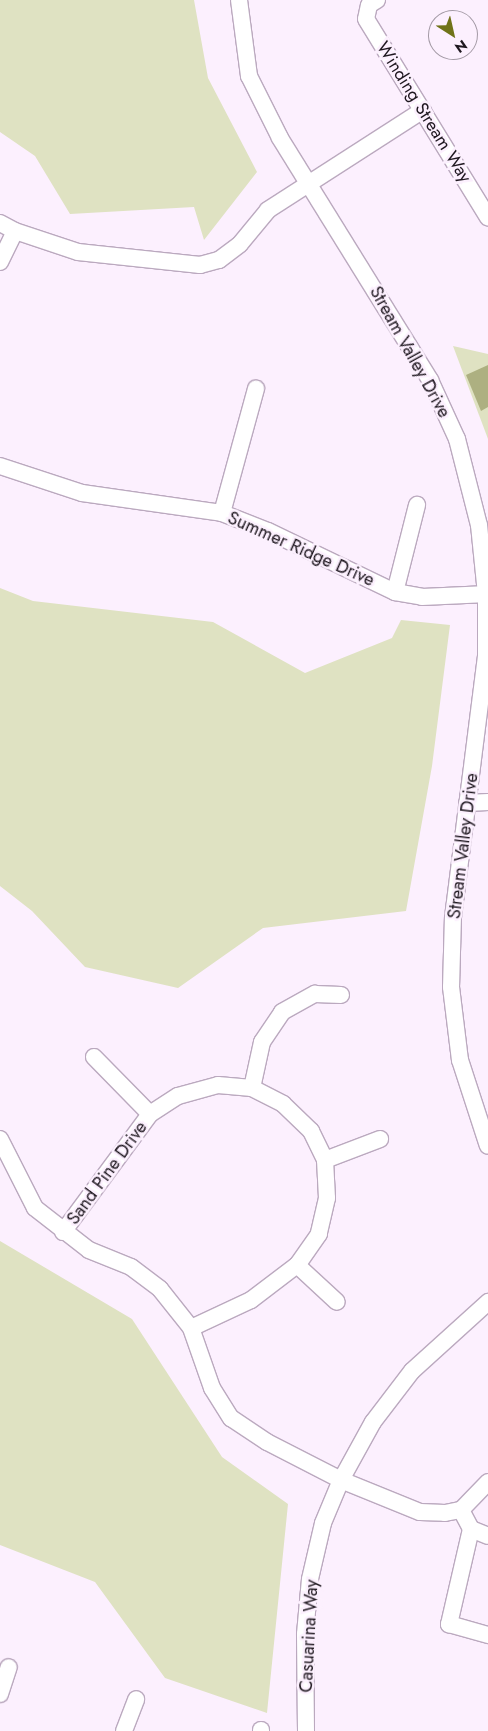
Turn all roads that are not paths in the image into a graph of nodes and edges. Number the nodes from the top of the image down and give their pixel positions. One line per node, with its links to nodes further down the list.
1 (239, 0): 4 (street, Stream Valley Drive)
2 (372, 2): 3 (street, Winding Stream Way)
3 (423, 110): 4 (street); 5 (street, Winding Stream Way)
4 (310, 183): 7 (street); 14 (street, Stream Valley Drive)
5 (487, 213)
6 (0, 223): 7 (street)
7 (15, 231): 8 (street)
8 (0, 262)
9 (256, 390): 12 (street)
10 (0, 466): 12 (street, Summer Ridge Drive)
11 (416, 505): 13 (street)
12 (222, 513): 13 (street, Summer Ridge Drive)
13 (395, 592): 14 (street, Summer Ridge Drive)
14 (487, 594): 16 (street, Stream Valley Drive)
15 (488, 802): 16 (street)
16 (468, 803): 23 (street, Stream Valley Drive)
17 (340, 996): 19 (street)
18 (94, 1057): 20 (street)
19 (252, 1088): 20 (street, Sand Pine Drive); 24 (street, Sand Pine Drive)
20 (150, 1114): 25 (street, Sand Pine Drive)
21 (0, 1139): 25 (street)
22 (380, 1140): 24 (street)
23 (488, 1146)
24 (325, 1160): 26 (street, Sand Pine Drive)
25 (63, 1232): 29 (street)
26 (297, 1265): 27 (street); 29 (street, Sand Pine Drive)
27 (337, 1302)
28 (488, 1302): 30 (street, Casuarina Way)
29 (191, 1328): 30 (street)
30 (341, 1480): 32 (street); 40 (street, Casuarina Way)
31 (488, 1482): 32 (street)
32 (461, 1510): 33 (street)
33 (471, 1528): 34 (street); 35 (street)
34 (488, 1536)
35 (488, 1635)
36 (10, 1668): 37 (street)
37 (0, 1694)
38 (136, 1699): 39 (street)
39 (124, 1731)
40 (306, 1731)

